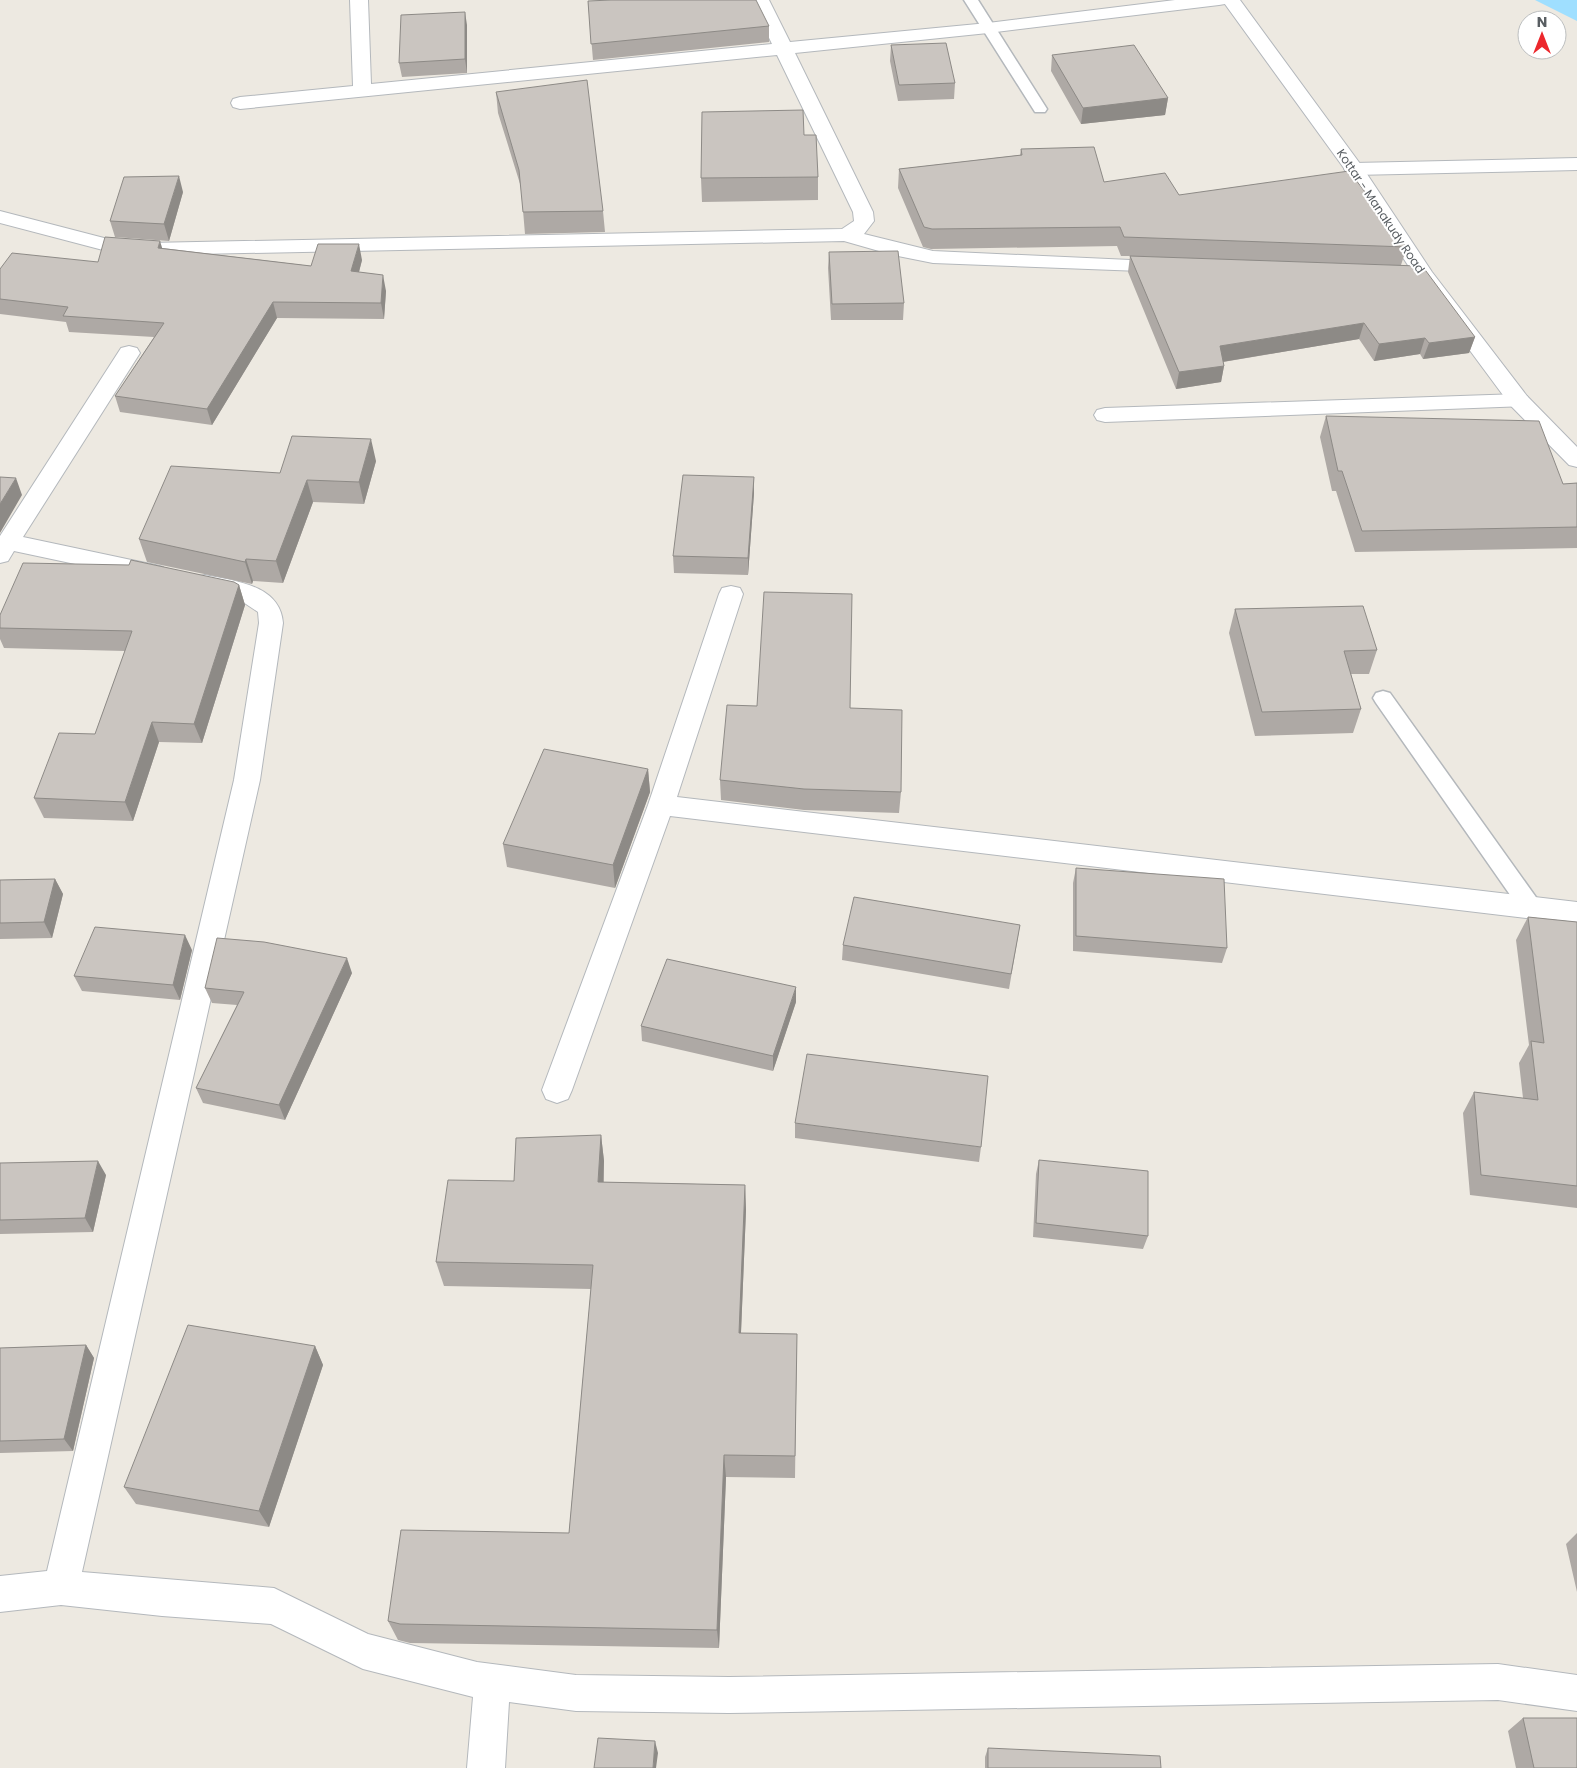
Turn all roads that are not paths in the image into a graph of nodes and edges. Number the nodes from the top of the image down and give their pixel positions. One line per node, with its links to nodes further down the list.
1 (359, 0): 8 (street)
2 (760, 0): 7 (street)
3 (971, 0): 6 (lane)
4 (1219, 0): 6 (street)
5 (1231, 0): 12 (street, Kottar - Manakudy Road)
6 (988, 28): 7 (street); 10 (lane)
7 (783, 48): 8 (street); 14 (street)
8 (362, 90): 9 (street)
9 (240, 103)
10 (1040, 108)
11 (1577, 164): 12 (street)
12 (1354, 169): 17 (street, Kottar - Manakudy Road)
13 (0, 216): 14 (street)
14 (845, 235): 15 (street)
15 (1186, 266)
16 (129, 353): 20 (street)
17 (1519, 401): 18 (street); 19 (street, Kottar - Manakudy Road)
18 (1105, 415)
19 (1577, 460)
20 (4, 549): 27 (street)
21 (731, 594): 23 (street)
22 (1383, 698): 24 (lane)
23 (661, 805): 24 (street); 26 (street)
24 (1530, 906): 25 (street)
25 (1577, 913)
26 (557, 1090)
27 (61, 1587): 28 (street); 29 (street)
28 (0, 1594)
29 (492, 1682): 30 (street); 31 (street)
30 (1577, 1693)
31 (486, 1768)

